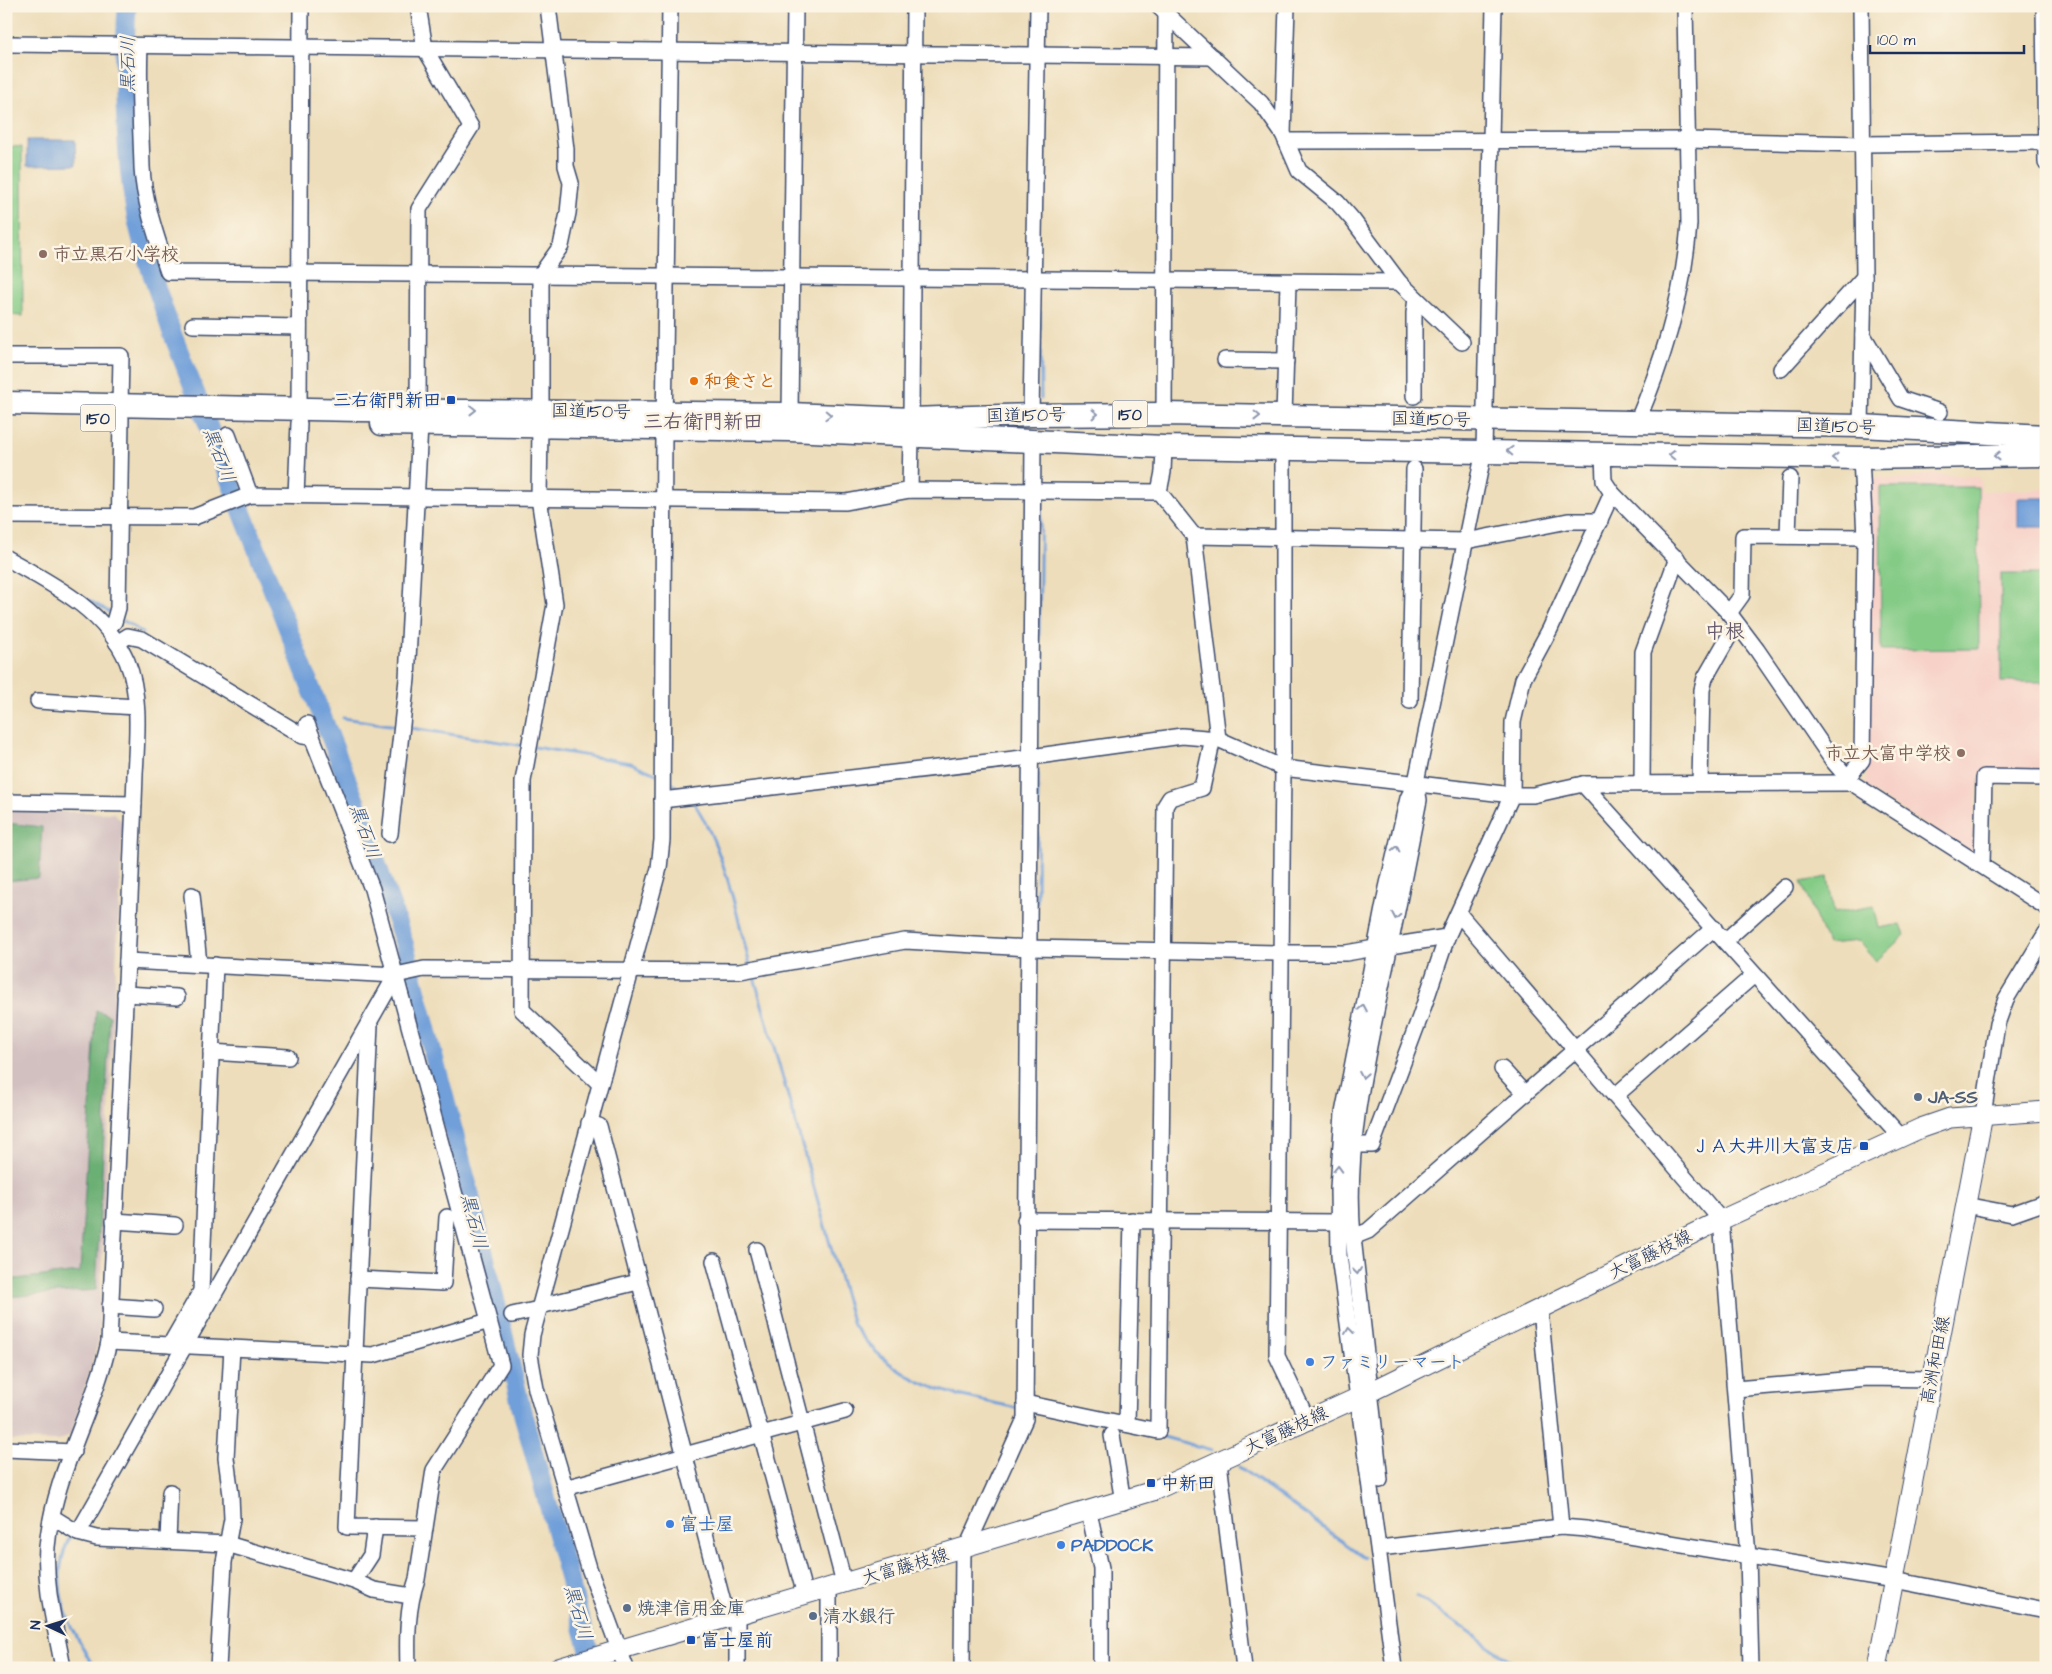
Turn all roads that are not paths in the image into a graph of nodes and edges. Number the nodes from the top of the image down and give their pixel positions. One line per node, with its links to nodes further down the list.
1 (301, 6): 16 (street)
2 (418, 6): 17 (street)
3 (548, 6): 18 (street)
4 (670, 6): 19 (street)
5 (795, 6): 20 (street)
6 (914, 6): 21 (street)
7 (1038, 6): 22 (street)
8 (1287, 6): 25 (street)
9 (1494, 6): 27 (street)
10 (1685, 6): 26 (street)
11 (1862, 6): 29 (street)
12 (2044, 6): 28 (street)
13 (1163, 9): 23 (street); 24 (street)
14 (6, 44): 15 (street)
15 (138, 47): 16 (street); 31 (street)
16 (301, 48): 17 (street); 31 (street)
17 (425, 49): 18 (street); 32 (street)
18 (553, 52): 19 (street); 33 (street)
19 (669, 52): 20 (street); 34 (street)
20 (795, 53): 21 (street); 36 (street)
21 (914, 55): 22 (street); 37 (street)
22 (1038, 55): 23 (street); 38 (street)
23 (1166, 58): 24 (street); 39 (street)
24 (1213, 58): 25 (street)
25 (1285, 138): 27 (street); 40 (street)
26 (1686, 140): 27 (street); 29 (street); 66 (street)
27 (1491, 142): 64 (street)
28 (2045, 142): 29 (street); 30 (street)
29 (1863, 144): 35 (street)
30 (2046, 163)
31 (299, 272): 32 (street); 44 (street)
32 (420, 273): 33 (street); 61 (street)
33 (541, 274): 34 (street); 62 (street)
34 (666, 276): 36 (street); 63 (street)
35 (1864, 277): 45 (street); 50 (street)
36 (791, 278): 37 (street); 55 (street)
37 (913, 279): 38 (street); 68 (street)
38 (1035, 280): 39 (street); 56 (street)
39 (1164, 281): 41 (street); 57 (street)
40 (1399, 282): 41 (street); 42 (street)
41 (1288, 283): 49 (street)
42 (1416, 299): 46 (street); 51 (street)
43 (193, 326): 44 (street)
44 (299, 328): 59 (street)
45 (1862, 335): 54 (street); 67 (street)
46 (1462, 342)
47 (6, 356): 53 (street)
48 (1225, 360): 49 (street)
49 (1286, 361): 60 (street)
50 (1781, 369)
51 (1414, 396)
52 (6, 403): 53 (highway, 国道150号 / 150)
53 (120, 412): 58 (highway, 国道150号 / 150); 65 (highway, 国道150号 / 150); 89 (street)
54 (1940, 412)
55 (790, 414): 63 (highway, 国道150号 / 150); 68 (highway, 国道150号 / 150, one-way to 68)
56 (1031, 414): 57 (highway, 国道150号 / 150, one-way to 57); 68 (highway, 国道150号 / 150)
57 (1164, 414): 60 (highway, 国道150号 / 150, one-way to 60)
58 (6, 416)
59 (299, 416): 61 (highway, 国道150号 / 150); 65 (highway, 国道150号 / 150); 84 (street)
60 (1284, 416): 64 (highway, 国道150号 / 150)
61 (419, 417): 62 (highway, 国道150号 / 150); 85 (street)
62 (540, 419): 63 (highway, 国道150号 / 150); 86 (street)
63 (664, 420): 68 (highway, 国道150号 / 150); 87 (street)
64 (1486, 420): 66 (highway, 国道150号 / 150); 73 (street)
65 (220, 421): 83 (street)
66 (1637, 422): 67 (highway, 国道150号 / 150)
67 (1861, 426): 69 (highway, 国道150号 / 150)
68 (911, 427): 70 (highway, 国道150号 / 150); 79 (street)
69 (2046, 436)
70 (1033, 442): 71 (highway, 国道150号 / 150); 80 (street)
71 (1164, 447): 72 (highway, 国道150号 / 150); 81 (street)
72 (1283, 450): 73 (highway, 国道150号 / 150); 94 (street)
73 (1484, 451): 74 (highway, 国道150号 / 150, one-way to 73); 96 (street)
74 (1603, 454): 76 (highway, 国道150号 / 150, one-way to 74); 82 (street)
75 (2046, 455): 76 (highway, 国道150号 / 150, one-way to 76)
76 (1862, 458): 93 (street)
77 (1414, 469): 95 (street)
78 (1790, 478): 92 (street)
79 (910, 490): 80 (street); 87 (street)
80 (1037, 491): 81 (street); 106 (street)
81 (1159, 492): 91 (street)
82 (1612, 493): 90 (street); 98 (street)
83 (250, 495): 84 (street); 89 (street)
84 (296, 496): 85 (street)
85 (417, 497): 86 (street); 118 (street)
86 (539, 498): 87 (street); 136 (street)
87 (663, 501): 115 (street)
88 (6, 516): 89 (street)
89 (119, 516): 100 (street)
90 (1600, 521): 96 (street); 114 (street)
91 (1194, 536): 94 (street); 105 (street)
92 (1788, 536): 93 (street); 99 (street)
93 (1865, 537): 109 (street)
94 (1282, 539): 95 (street); 107 (street)
95 (1412, 540): 96 (street); 103 (street)
96 (1466, 541): 110 (street)
97 (6, 558): 100 (street)
98 (1677, 558): 99 (street); 113 (street)
99 (1733, 619): 109 (street); 111 (street)
100 (106, 628): 101 (street)
101 (117, 643): 104 (street); 138 (street)
102 (38, 701): 104 (street)
103 (1410, 701)
104 (136, 707): 117 (street)
105 (1216, 739): 106 (street); 107 (street); 131 (street)
106 (1031, 757): 115 (street); 129 (street)
107 (1284, 768): 110 (street); 132 (street)
108 (2046, 778): 119 (street)
109 (1850, 780): 111 (street); 119 (street)
110 (1416, 782): 114 (street); 128 (street, one-way to 128); 130 (street, one-way to 110)
111 (1700, 783): 113 (street)
112 (1583, 784): 113 (street); 114 (street); 124 (street)
113 (1642, 784)
114 (1512, 795): 123 (street)
115 (662, 800): 137 (street)
116 (6, 802): 117 (street)
117 (134, 804): 133 (street)
118 (390, 834)
119 (1982, 865): 122 (street)
120 (1786, 887): 127 (street)
121 (192, 895): 134 (street)
122 (2046, 907)
123 (1459, 914): 125 (street); 143 (street)
124 (1714, 928): 127 (street); 143 (street)
125 (1446, 937): 128 (street); 154 (street)
126 (2044, 939): 151 (street)
127 (1725, 941): 139 (street)
128 (1390, 946): 154 (street, one-way to 154)
129 (1030, 948): 131 (street); 137 (street); 158 (street)
130 (1375, 948): 132 (street); 164 (street, one-way to 130)
131 (1162, 951): 132 (street); 160 (street)
132 (1280, 953): 163 (street)
133 (126, 960): 134 (street); 140 (street)
134 (199, 964): 135 (street)
135 (215, 966): 138 (street); 144 (street)
136 (523, 970): 137 (street); 138 (street); 147 (street)
137 (630, 972): 147 (street)
138 (396, 976): 142 (street); 176 (street)
139 (1754, 976): 149 (street); 153 (street)
140 (125, 994): 141 (street); 162 (street)
141 (177, 997)
142 (371, 1021): 169 (street); 178 (street)
143 (1575, 1050): 148 (street); 149 (street)
144 (211, 1052): 145 (street); 178 (street)
145 (288, 1057)
146 (1502, 1069): 148 (street)
147 (600, 1084): 152 (street)
148 (1525, 1094): 166 (street)
149 (1615, 1096): 161 (street)
150 (2046, 1112): 151 (main road)
151 (1982, 1115): 153 (main road, 大富藤枝線); 156 (main road, 高洲和田線)
152 (589, 1123): 170 (street); 172 (street)
153 (1901, 1137): 161 (main road, 大富藤枝線)
154 (1353, 1145): 166 (street)
155 (2046, 1202): 156 (street)
156 (1965, 1206): 181 (main road, 高洲和田線)
157 (447, 1217): 169 (street)
158 (1025, 1220): 159 (street); 184 (street)
159 (1132, 1220): 160 (street); 188 (street)
160 (1159, 1220): 163 (street); 188 (street)
161 (1721, 1220): 174 (main road, 大富藤枝線); 182 (street)
162 (114, 1221): 165 (street); 171 (street)
163 (1279, 1222): 164 (street); 186 (street)
164 (1338, 1222): 183 (street, one-way to 164)
165 (176, 1225)
166 (1354, 1237): 183 (street, one-way to 183)
167 (757, 1250): 187 (street)
168 (714, 1261): 189 (street)
169 (358, 1279): 180 (street)
170 (638, 1282): 172 (street); 193 (street)
171 (110, 1306): 173 (street); 177 (street)
172 (540, 1307): 175 (street); 195 (street)
173 (154, 1309)
174 (1540, 1309): 183 (main road, 大富藤枝線); 200 (street)
175 (512, 1315)
176 (490, 1321): 180 (street); 202 (street)
177 (109, 1342): 178 (street); 192 (street)
178 (178, 1345): 179 (street); 203 (street)
179 (232, 1348): 180 (street); 205 (street)
180 (354, 1353): 201 (street)
181 (1931, 1379): 182 (street); 209 (main road, 高洲和田線)
182 (1735, 1389): 208 (street)
183 (1364, 1394): 186 (main road, 大富藤枝線); 206 (street); 227 (street)
184 (1025, 1407): 188 (street); 207 (street)
185 (845, 1411): 187 (street)
186 (1307, 1419): 194 (main road, 大富藤枝線)
187 (802, 1423): 189 (street); 211 (street)
188 (1127, 1424)
189 (761, 1434): 193 (street); 212 (street)
190 (1112, 1435): 197 (street)
191 (6, 1449): 192 (street)
192 (73, 1452): 199 (street)
193 (684, 1456): 195 (street); 215 (street)
194 (1219, 1462): 197 (main road, 大富藤枝線); 226 (street)
195 (566, 1488): 216 (street)
196 (170, 1492): 204 (street)
197 (1123, 1502): 198 (main road, 大富藤枝線)
198 (1089, 1512): 207 (main road, 大富藤枝線); 225 (street)
199 (52, 1517): 203 (street); 218 (street)
200 (1561, 1527): 206 (street); 208 (street)
201 (375, 1528): 202 (street); 210 (street)
202 (425, 1528): 213 (street)
203 (75, 1531): 204 (street)
204 (168, 1541): 205 (street)
205 (227, 1544): 210 (street); 219 (street)
206 (1388, 1547): 228 (street)
207 (965, 1548): 211 (main road, 大富藤枝線); 224 (street)
208 (1748, 1556): 209 (street); 229 (street)
209 (1894, 1580): 214 (street); 230 (main road, 高洲和田線)
210 (354, 1581): 213 (street)
211 (837, 1586): 212 (main road, 大富藤枝線); 223 (street)
212 (805, 1595): 215 (main road, 大富藤枝線)
213 (412, 1596): 220 (street)
214 (2046, 1610)
215 (732, 1617): 216 (main road, 大富藤枝線); 222 (street)
216 (613, 1651): 217 (main road, 大富藤枝線); 221 (street)
217 (572, 1665)
218 (63, 1668)
219 (218, 1668)
220 (408, 1668)
221 (626, 1668)
222 (737, 1668)
223 (829, 1668)
224 (962, 1668)
225 (1102, 1668)
226 (1244, 1668)
227 (1394, 1668)
228 (1402, 1668)
229 (1751, 1668)
230 (1876, 1668)

